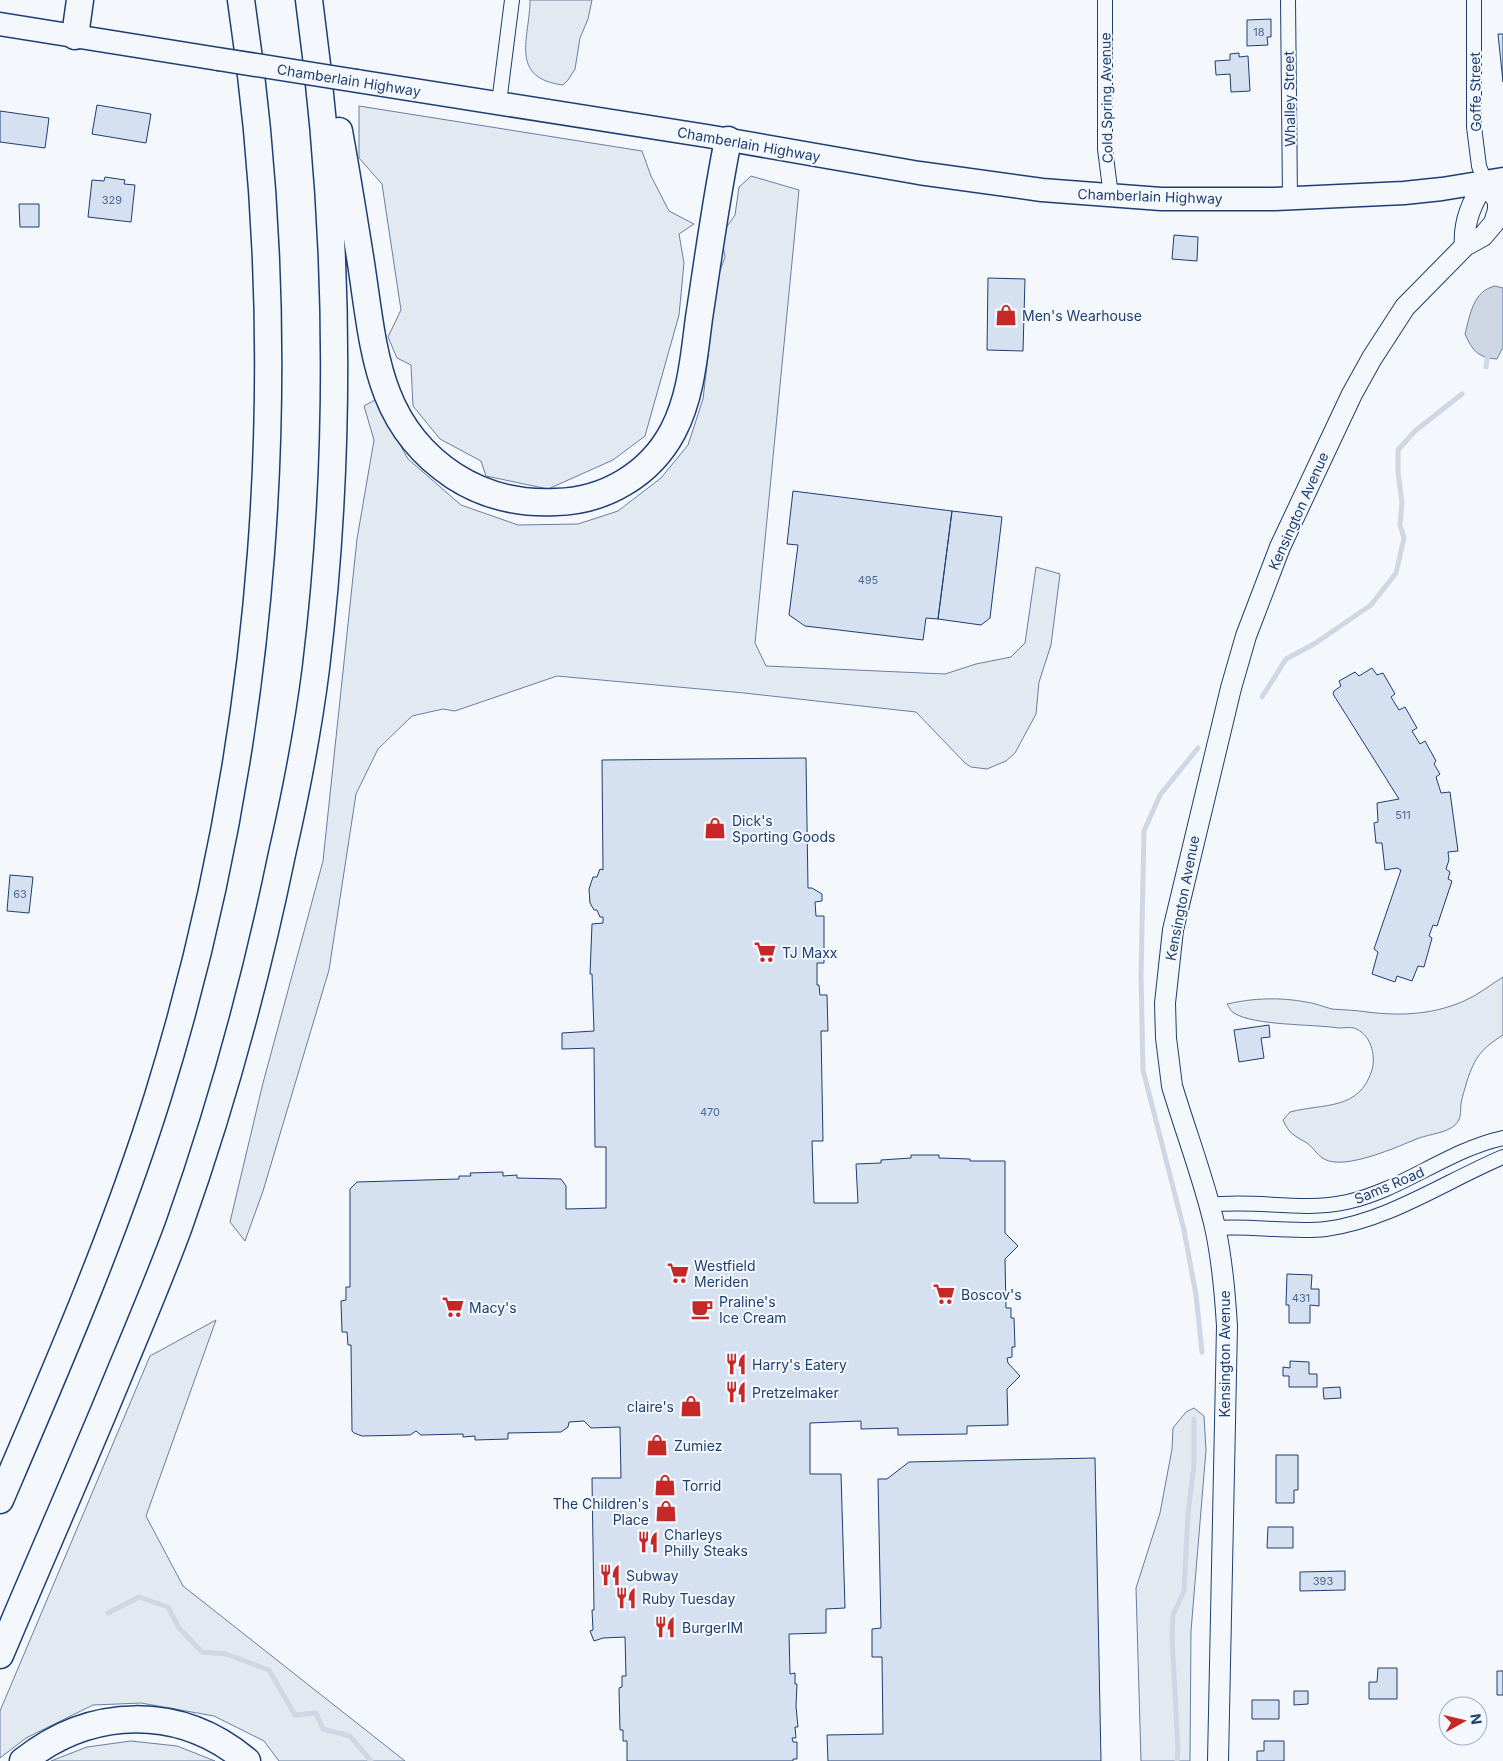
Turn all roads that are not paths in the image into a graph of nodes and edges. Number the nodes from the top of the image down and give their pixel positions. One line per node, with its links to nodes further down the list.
1 (80, 0): 10 (highway)
2 (241, 0): 20 (highway)
3 (309, 0): 9 (highway)
4 (512, 0): 11 (street)
5 (1105, 0): 14 (street, Cold Spring Avenue)
6 (1288, 0): 15 (street, Whalley Street)
7 (1474, 0): 13 (street, Goffe Street)
8 (0, 24): 10 (main road, Chamberlain Highway)
9 (313, 27): 12 (highway); 21 (highway)
10 (75, 36): 11 (main road, Chamberlain Highway, bridge)
11 (498, 103): 12 (main road, Chamberlain Highway)
12 (728, 140): 14 (main road, Chamberlain Highway)
13 (1494, 181): 15 (main road, Chamberlain Highway); 18 (main road, Kensington Avenue)
14 (1111, 196): 15 (main road, Chamberlain Highway)
15 (1290, 198)
16 (1503, 1138): 18 (street, Sams Road)
17 (1503, 1157): 19 (street, Sams Road)
18 (1209, 1205): 19 (main road, Kensington Avenue)
19 (1215, 1228): 24 (main road, Kensington Avenue)
20 (0, 1500)
21 (0, 1655)
22 (23, 1761): 23 (highway)
23 (248, 1761)
24 (1218, 1761)

